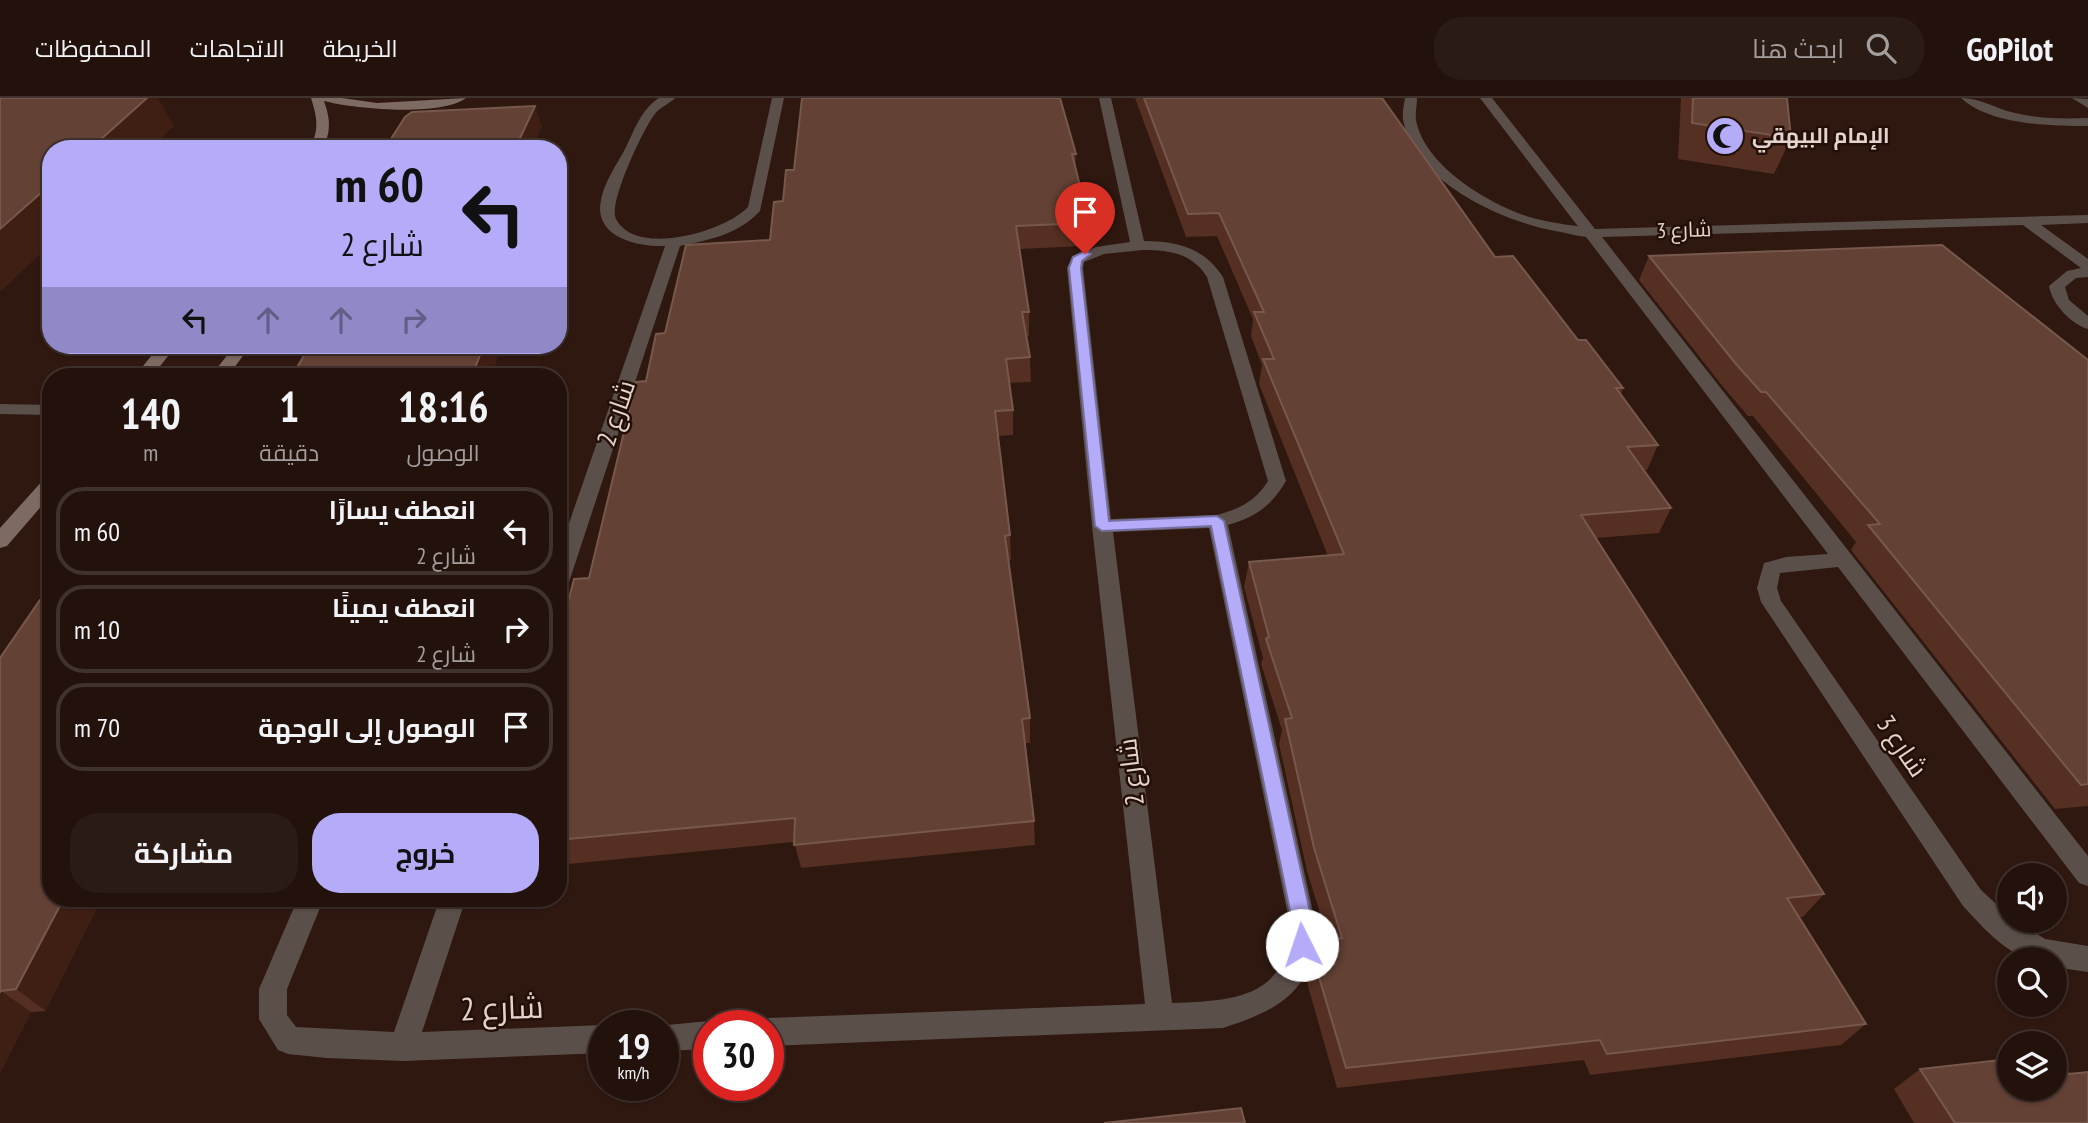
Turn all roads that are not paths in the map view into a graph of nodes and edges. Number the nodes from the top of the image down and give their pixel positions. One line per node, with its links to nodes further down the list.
1 (317, 98): 15 (street)
2 (328, 98): 3 (street)
3 (460, 98)
4 (467, 98): 13 (street)
5 (668, 98): 19 (street)
6 (778, 98): 19 (street)
7 (1105, 98): 20 (street)
8 (1411, 98): 18 (street, شارع 3)
9 (1486, 98): 18 (street)
10 (1966, 98): 14 (street)
11 (2078, 98): 12 (street)
12 (2088, 104)
13 (426, 120)
14 (2088, 121)
15 (322, 140)
16 (2088, 219): 17 (street, شارع 3)
17 (2027, 221): 18 (street, شارع 3); 21 (street)
18 (1592, 233): 35 (street)
19 (674, 241): 34 (street, شارع 2)
20 (1138, 247): 31 (street, شارع 2); 32 (street, شارع 2)
21 (2088, 267)
22 (2088, 272): 23 (street)
23 (2088, 324)
24 (161, 354): 26 (street)
25 (236, 354): 27 (street)
26 (150, 368)
27 (225, 368)
28 (0, 409): 29 (street)
29 (42, 410)
30 (42, 493): 33 (street)
31 (1217, 521): 32 (street, شارع 2); 40 (street)
32 (1102, 526): 40 (street, شارع 2)
33 (0, 541)
34 (567, 558)
35 (1845, 560): 36 (street); 39 (street, شارع 3)
36 (2088, 875)
37 (307, 907): 43 (street, شارع 2)
38 (450, 907): 43 (street, شارع 2)
39 (2088, 959)
40 (1160, 1017): 41 (street)
41 (784, 1031)
42 (588, 1040): 43 (street, شارع 2)
43 (403, 1047)

